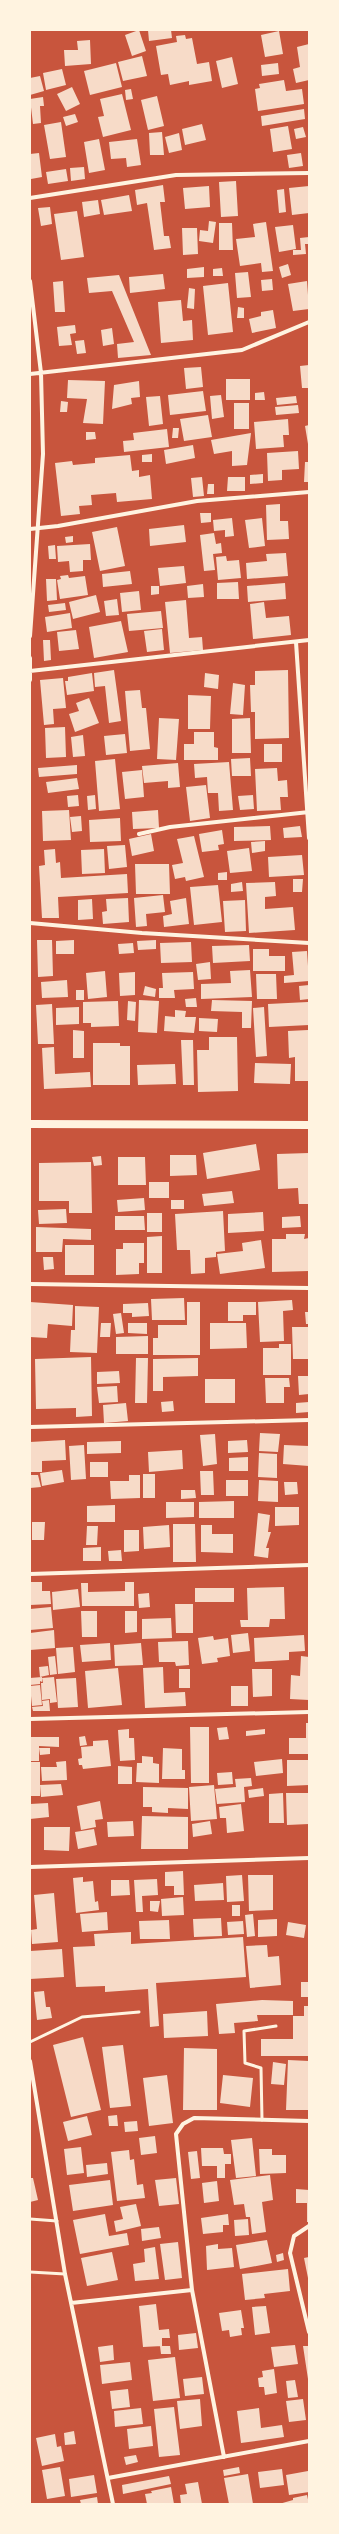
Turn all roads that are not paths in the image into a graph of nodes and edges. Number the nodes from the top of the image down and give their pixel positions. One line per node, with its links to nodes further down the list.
1 (309, 173): 2 (street)
2 (30, 198)
3 (30, 282): 6 (street)
4 (309, 322): 6 (street)
5 (30, 374): 6 (street)
6 (41, 374): 8 (street)
7 (309, 492): 8 (street)
8 (36, 528): 9 (street); 10 (street)
9 (30, 529)
10 (30, 636)
11 (309, 640): 12 (street)
12 (296, 642): 14 (street); 16 (street)
13 (30, 658): 14 (street)
14 (30, 671): 15 (street)
15 (30, 680)
16 (308, 812): 17 (street); 18 (street)
17 (139, 834)
18 (309, 838)
19 (30, 923): 20 (street)
20 (309, 943)
21 (30, 1124): 22 (main road)
22 (309, 1126)
23 (30, 1284): 24 (street)
24 (309, 1288)
25 (309, 1420): 26 (street)
26 (30, 1427)
27 (309, 1565): 28 (street)
28 (30, 1574)
29 (309, 1712): 30 (street)
30 (30, 1719)
31 (309, 1858): 32 (street)
32 (30, 1867)
33 (139, 2012): 35 (lane)
34 (276, 2026): 37 (lane)
35 (30, 2042)
36 (30, 2061): 40 (street)
37 (262, 2120): 38 (street); 44 (street)
38 (309, 2121)
39 (30, 2219): 40 (lane)
40 (57, 2221): 43 (street)
41 (309, 2226): 46 (street)
42 (30, 2272): 43 (lane)
43 (65, 2274): 45 (street)
44 (192, 2290): 45 (street); 48 (street)
45 (71, 2303): 49 (street)
46 (309, 2332)
47 (309, 2441): 48 (street)
48 (224, 2457): 49 (street)
49 (108, 2478): 50 (street)
50 (113, 2504)

